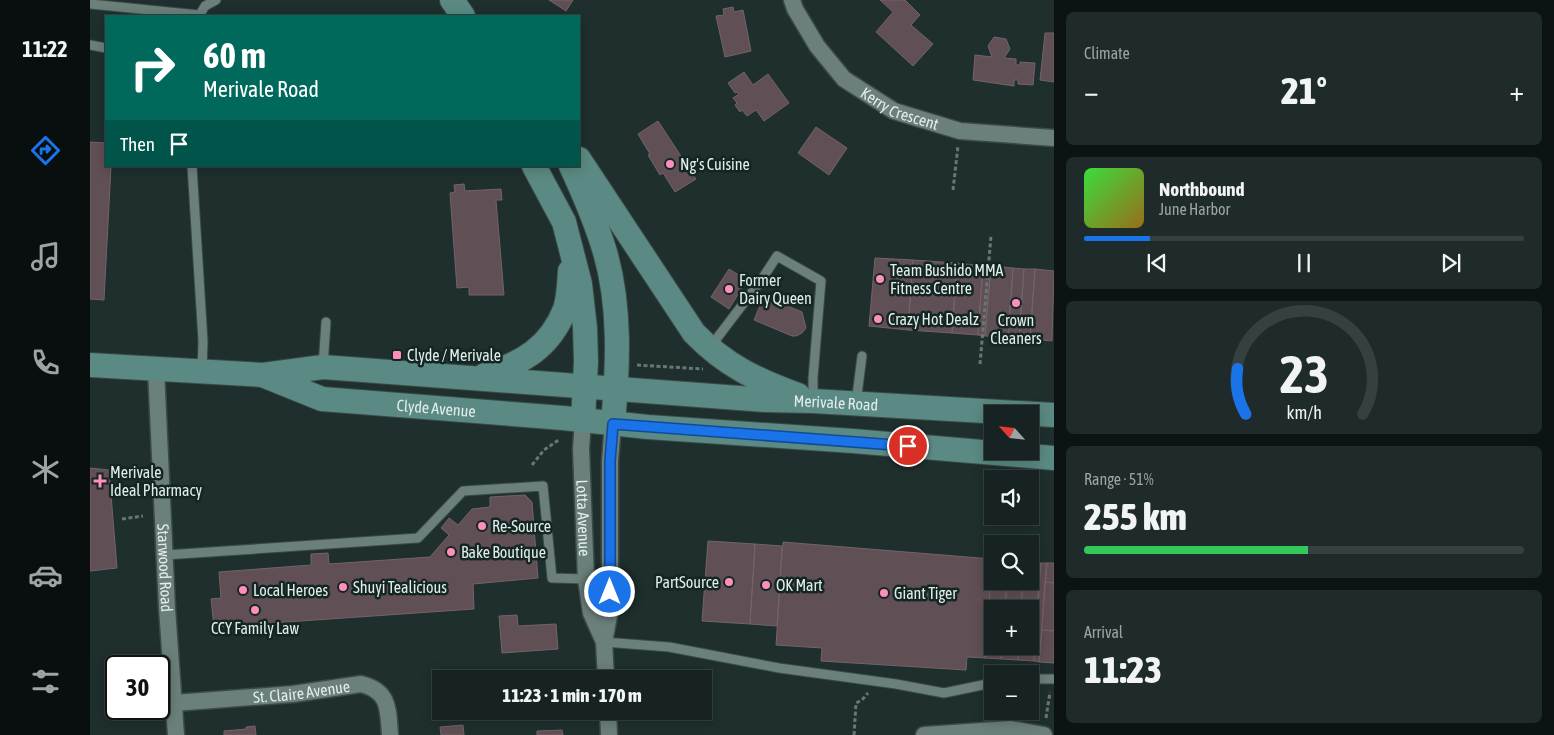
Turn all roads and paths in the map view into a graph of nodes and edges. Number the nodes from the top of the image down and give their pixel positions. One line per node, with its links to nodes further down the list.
1 (216, 0): 6 (lane)
2 (452, 0): 7 (main road)
3 (792, 0): 10 (street, Kerry Crescent)
4 (90, 4): 5 (lane)
5 (190, 15)
6 (200, 15)
7 (462, 15)
8 (90, 45): 9 (lane)
9 (105, 48)
10 (960, 131): 11 (street, Kerry Crescent); 16 (path)
11 (1054, 138)
12 (580, 161): 21 (main road)
13 (192, 167): 27 (lane)
14 (535, 167): 18 (main road)
15 (571, 167): 31 (main road)
16 (953, 190)
17 (991, 236): 22 (path)
18 (572, 249): 29 (main road); 30 (main road)
19 (326, 322): 25 (lane)
20 (862, 356): 33 (lane)
21 (707, 359): 24 (path); 32 (main road); 32 (lane)
22 (980, 364)
23 (90, 365): 26 (main road, Clyde Avenue)
24 (634, 365)
25 (323, 367): 28 (main road, Clyde Avenue); 29 (main road, Clyde Avenue)
26 (156, 369): 27 (main road, Clyde Avenue); 42 (street, Starwood Road)
27 (202, 372): 28 (main road, Clyde Avenue)
28 (263, 375): 35 (main road, Clyde Avenue)
29 (477, 378): 30 (main road, Clyde Avenue)
30 (586, 386): 31 (main road, Clyde Avenue); 35 (main road)
31 (616, 388): 32 (main road, Merivale Road); 36 (main road)
32 (813, 401): 33 (main road, Merivale Road)
33 (856, 403): 34 (main road, Merivale Road)
34 (1054, 415)
35 (584, 420): 36 (main road, Clyde Avenue); 43 (street, Lotta Avenue)
36 (613, 424): 38 (main road); 44 (street, Lotta Avenue)
37 (561, 439): 39 (path)
38 (1054, 458)
39 (532, 464)
40 (143, 516): 41 (path)
41 (122, 519)
42 (165, 555): 43 (lane); 50 (street, Starwood Road)
43 (586, 579): 44 (street, Lotta Avenue)
44 (604, 642): 45 (street, Lotta Avenue); 48 (lane)
45 (606, 670)
46 (1039, 679): 47 (lane)
47 (1052, 679): 52 (path)
48 (878, 681): 49 (lane); 56 (path)
49 (984, 685)
50 (174, 703): 53 (street, Starwood Road); 54 (street, St. Claire Avenue)
51 (609, 720): 55 (street)
52 (1044, 734): 57 (street)
53 (176, 735)
54 (390, 735)
55 (610, 735)
56 (854, 735)
57 (924, 735)

